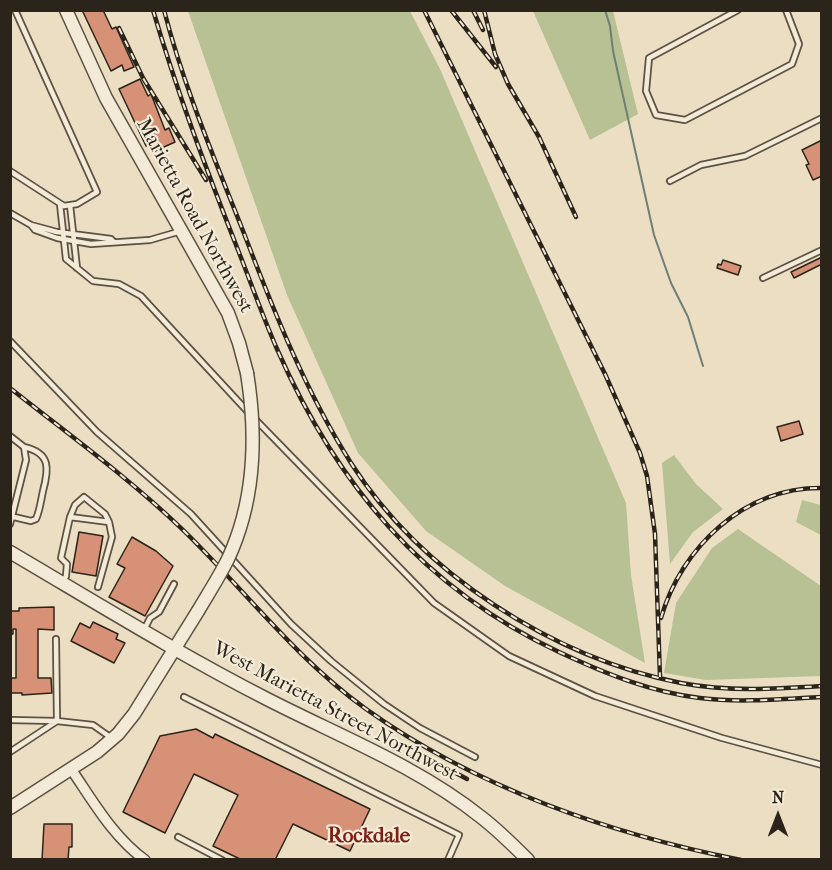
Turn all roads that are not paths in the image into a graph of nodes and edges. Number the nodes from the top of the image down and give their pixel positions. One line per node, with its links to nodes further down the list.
1 (15, 10): 9 (lane)
2 (66, 10): 12 (street, Marietta Road Northwest)
3 (738, 10): 4 (lane)
4 (786, 10)
5 (822, 118): 7 (lane)
6 (10, 171): 8 (lane)
7 (670, 181)
8 (60, 204): 9 (lane); 13 (lane)
9 (70, 205): 14 (lane)
10 (10, 213): 11 (lane)
11 (31, 225): 13 (lane); 15 (lane)
12 (181, 231): 17 (lane); 34 (street, Marietta Road Northwest, bridge)
13 (63, 233): 14 (lane); 15 (lane)
14 (72, 235): 16 (lane); 17 (lane)
15 (63, 240): 16 (lane); 19 (lane)
16 (73, 241): 17 (lane); 19 (lane)
17 (114, 242)
18 (822, 250): 20 (lane)
19 (77, 268): 41 (lane)
20 (764, 278)
21 (10, 341): 40 (lane)
22 (10, 436): 23 (lane)
23 (24, 447): 24 (lane); 24 (lane)
24 (14, 517): 27 (lane)
25 (70, 517): 26 (lane); 26 (lane); 29 (lane)
26 (109, 522): 31 (lane)
27 (10, 524)
28 (10, 552): 29 (street, West Marietta Street Northwest)
29 (63, 582): 32 (street, West Marietta Street Northwest)
30 (174, 584): 32 (lane)
31 (98, 587)
32 (144, 630): 34 (street, West Marietta Street Northwest)
33 (56, 639): 37 (lane)
34 (176, 648): 38 (street, Marietta Road Northwest); 45 (street, West Marietta Street Northwest)
35 (184, 697): 48 (lane)
36 (10, 720): 37 (lane)
37 (57, 721): 38 (lane); 39 (lane)
38 (112, 739): 42 (street, Marietta Road Northwest)
39 (10, 752)
40 (475, 757)
41 (822, 765)
42 (72, 769): 43 (street, Marietta Road Northwest); 46 (street)
43 (10, 808)
44 (178, 837): 47 (lane)
45 (524, 858)
46 (145, 860)
47 (222, 860)
48 (448, 860)

